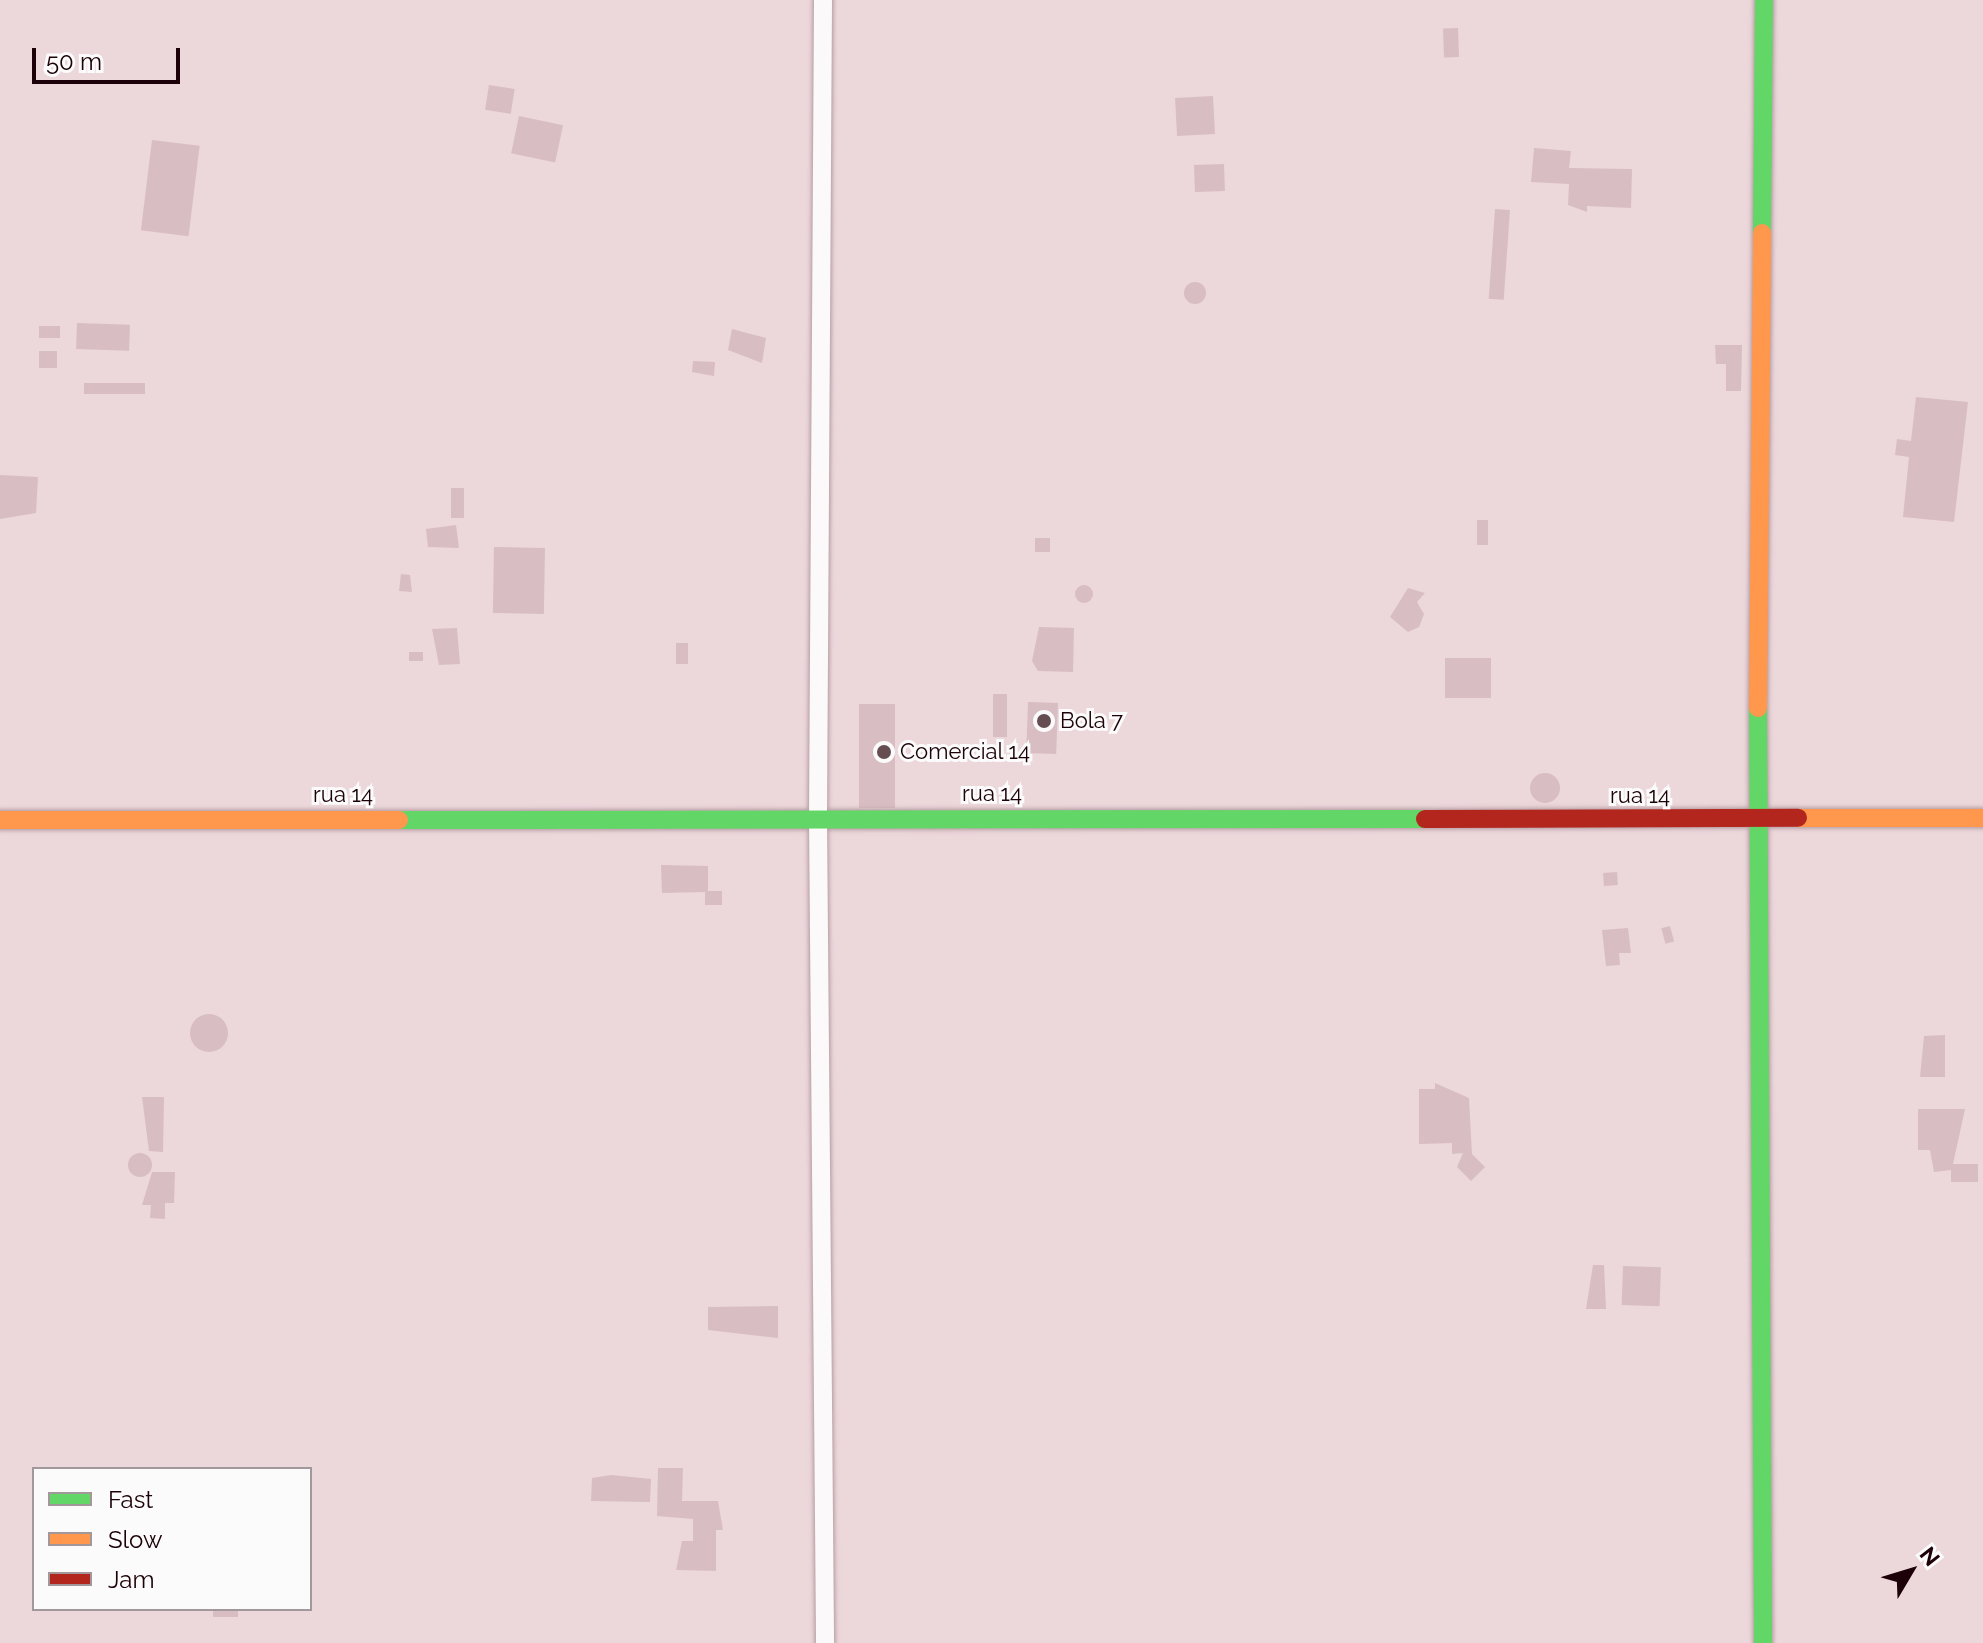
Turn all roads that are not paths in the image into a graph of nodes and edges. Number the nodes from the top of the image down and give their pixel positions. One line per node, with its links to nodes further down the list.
1 (823, 0): 3 (street)
2 (1764, 0): 6 (street)
3 (818, 818): 5 (street, rua 14); 6 (street, rua 14); 7 (street)
4 (1983, 818): 6 (street, rua 14)
5 (0, 820)
6 (1757, 820): 8 (street)
7 (825, 1643)
8 (1763, 1643)

